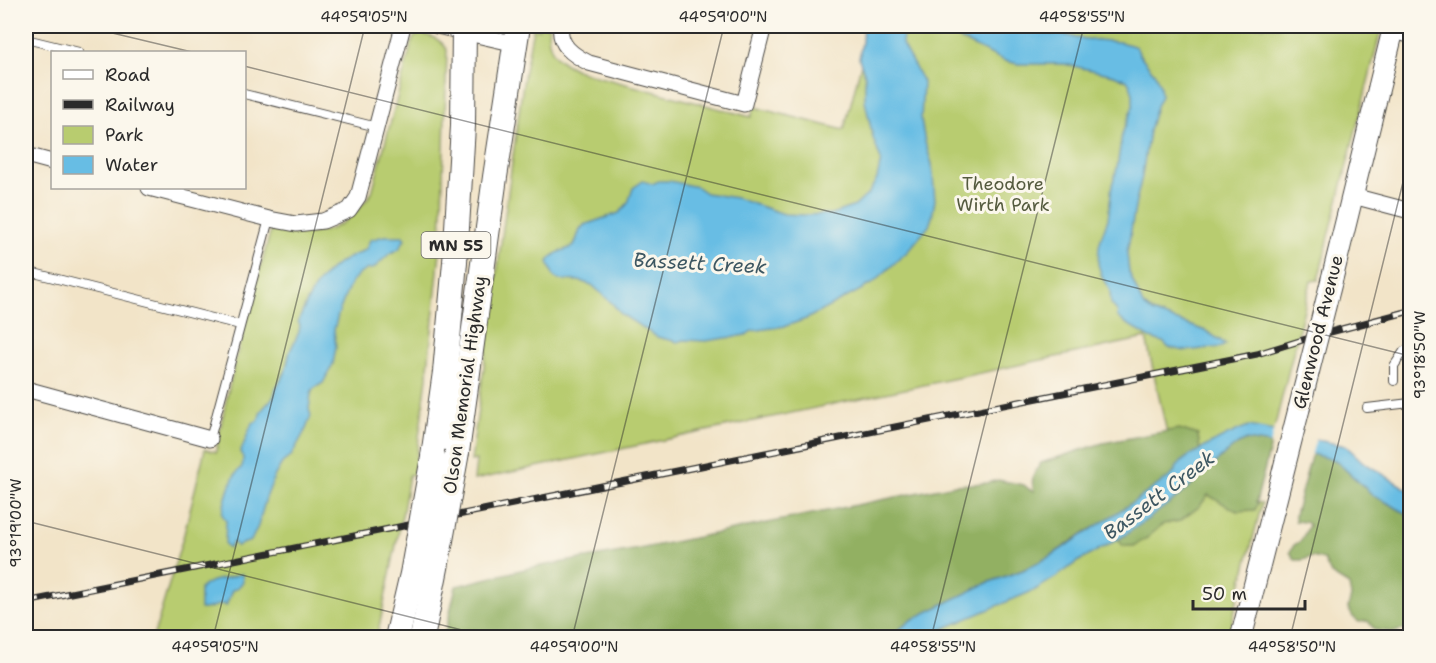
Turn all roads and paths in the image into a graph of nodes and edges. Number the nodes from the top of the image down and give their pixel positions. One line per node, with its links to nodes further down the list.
1 (403, 26): 11 (street)
2 (437, 26): 5 (street)
3 (561, 26): 4 (street)
4 (765, 26)
5 (464, 28): 7 (street); 26 (main road, Olson Memorial Highway / MN 55, bridge)
6 (1399, 33): 15 (street, Glenwood Avenue)
7 (517, 35): 27 (main road, Olson Memorial Highway / MN 55, bridge)
8 (26, 39): 9 (lane)
9 (75, 51)
10 (246, 94): 11 (lane)
11 (377, 127): 17 (street)
12 (26, 155): 13 (street)
13 (51, 162)
14 (153, 189): 17 (street)
15 (1353, 196): 16 (street); 28 (street, Glenwood Avenue, bridge)
16 (1410, 211)
17 (269, 219): 19 (lane)
18 (26, 271): 19 (lane)
19 (240, 324): 25 (lane)
20 (1410, 350): 21 (lane)
21 (1394, 381)
22 (26, 390): 25 (street)
23 (1410, 403): 24 (lane)
24 (1366, 408)
25 (210, 439)
26 (397, 638)
27 (422, 638)
28 (1241, 638)

